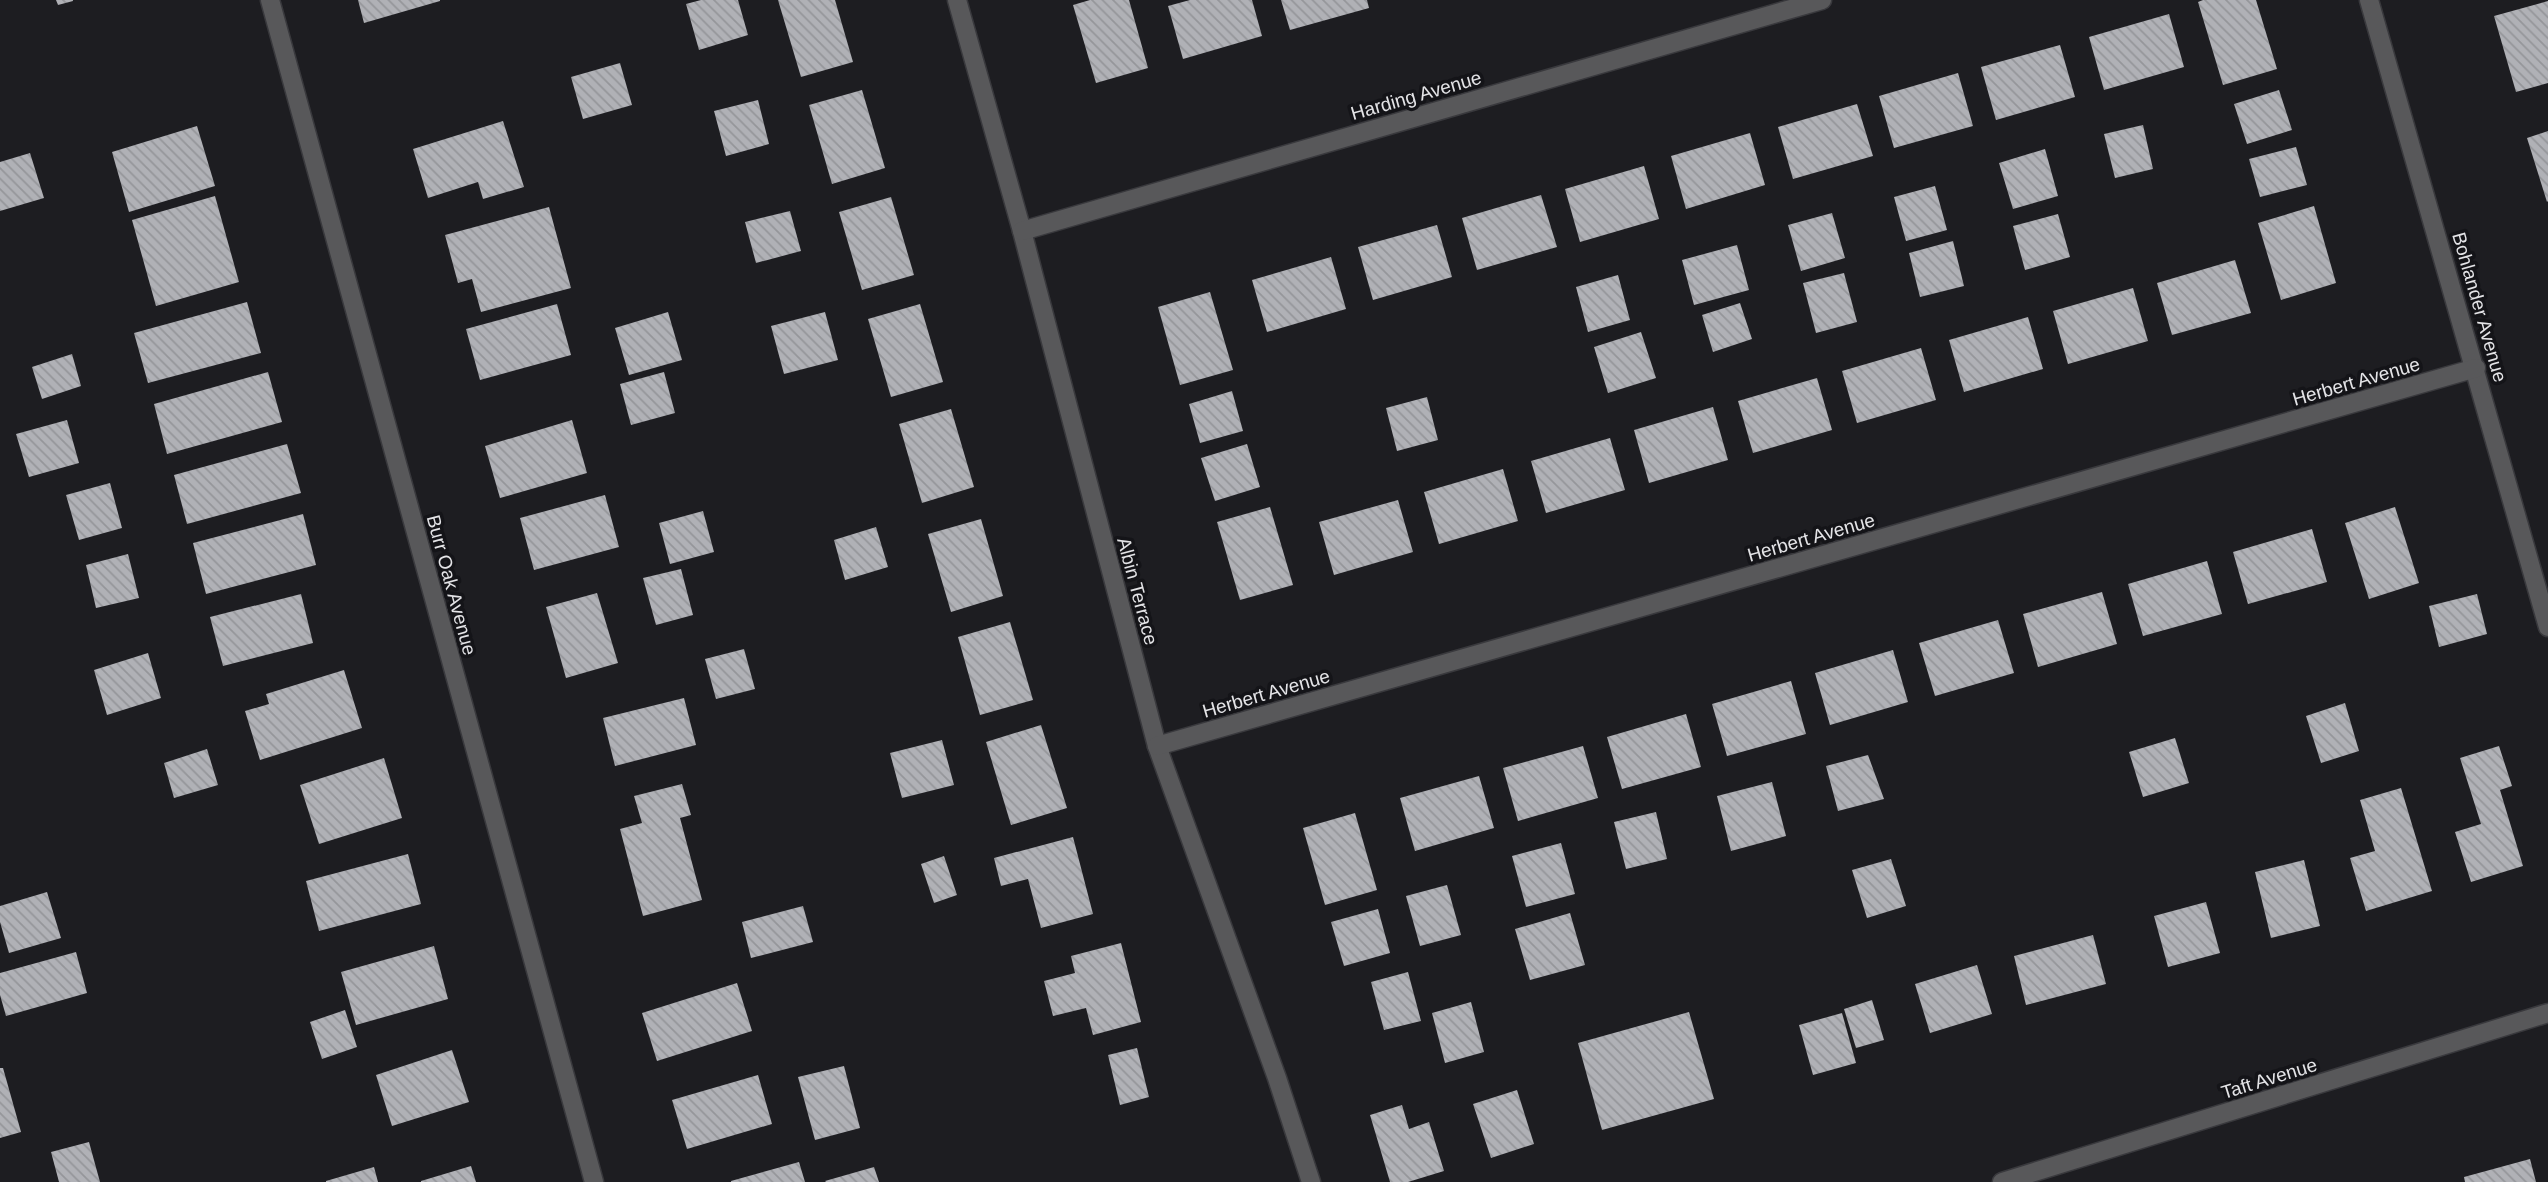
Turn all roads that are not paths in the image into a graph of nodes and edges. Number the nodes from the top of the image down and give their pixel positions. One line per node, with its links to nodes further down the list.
1 (270, 0): 10 (street, Burr Oak Avenue)
2 (957, 0): 5 (street, Albin Terrace)
3 (1822, 0): 5 (street, Harding Avenue)
4 (2369, 0): 6 (street, Bohlander Avenue)
5 (1022, 230): 8 (street, Albin Terrace)
6 (2476, 368): 7 (street, Bohlander Avenue); 8 (street, Herbert Avenue)
7 (2548, 627)
8 (1157, 746): 11 (street, Albin Terrace)
9 (2548, 1013): 12 (street, Taft Avenue)
10 (594, 1182)
11 (1311, 1182)
12 (2002, 1182)

